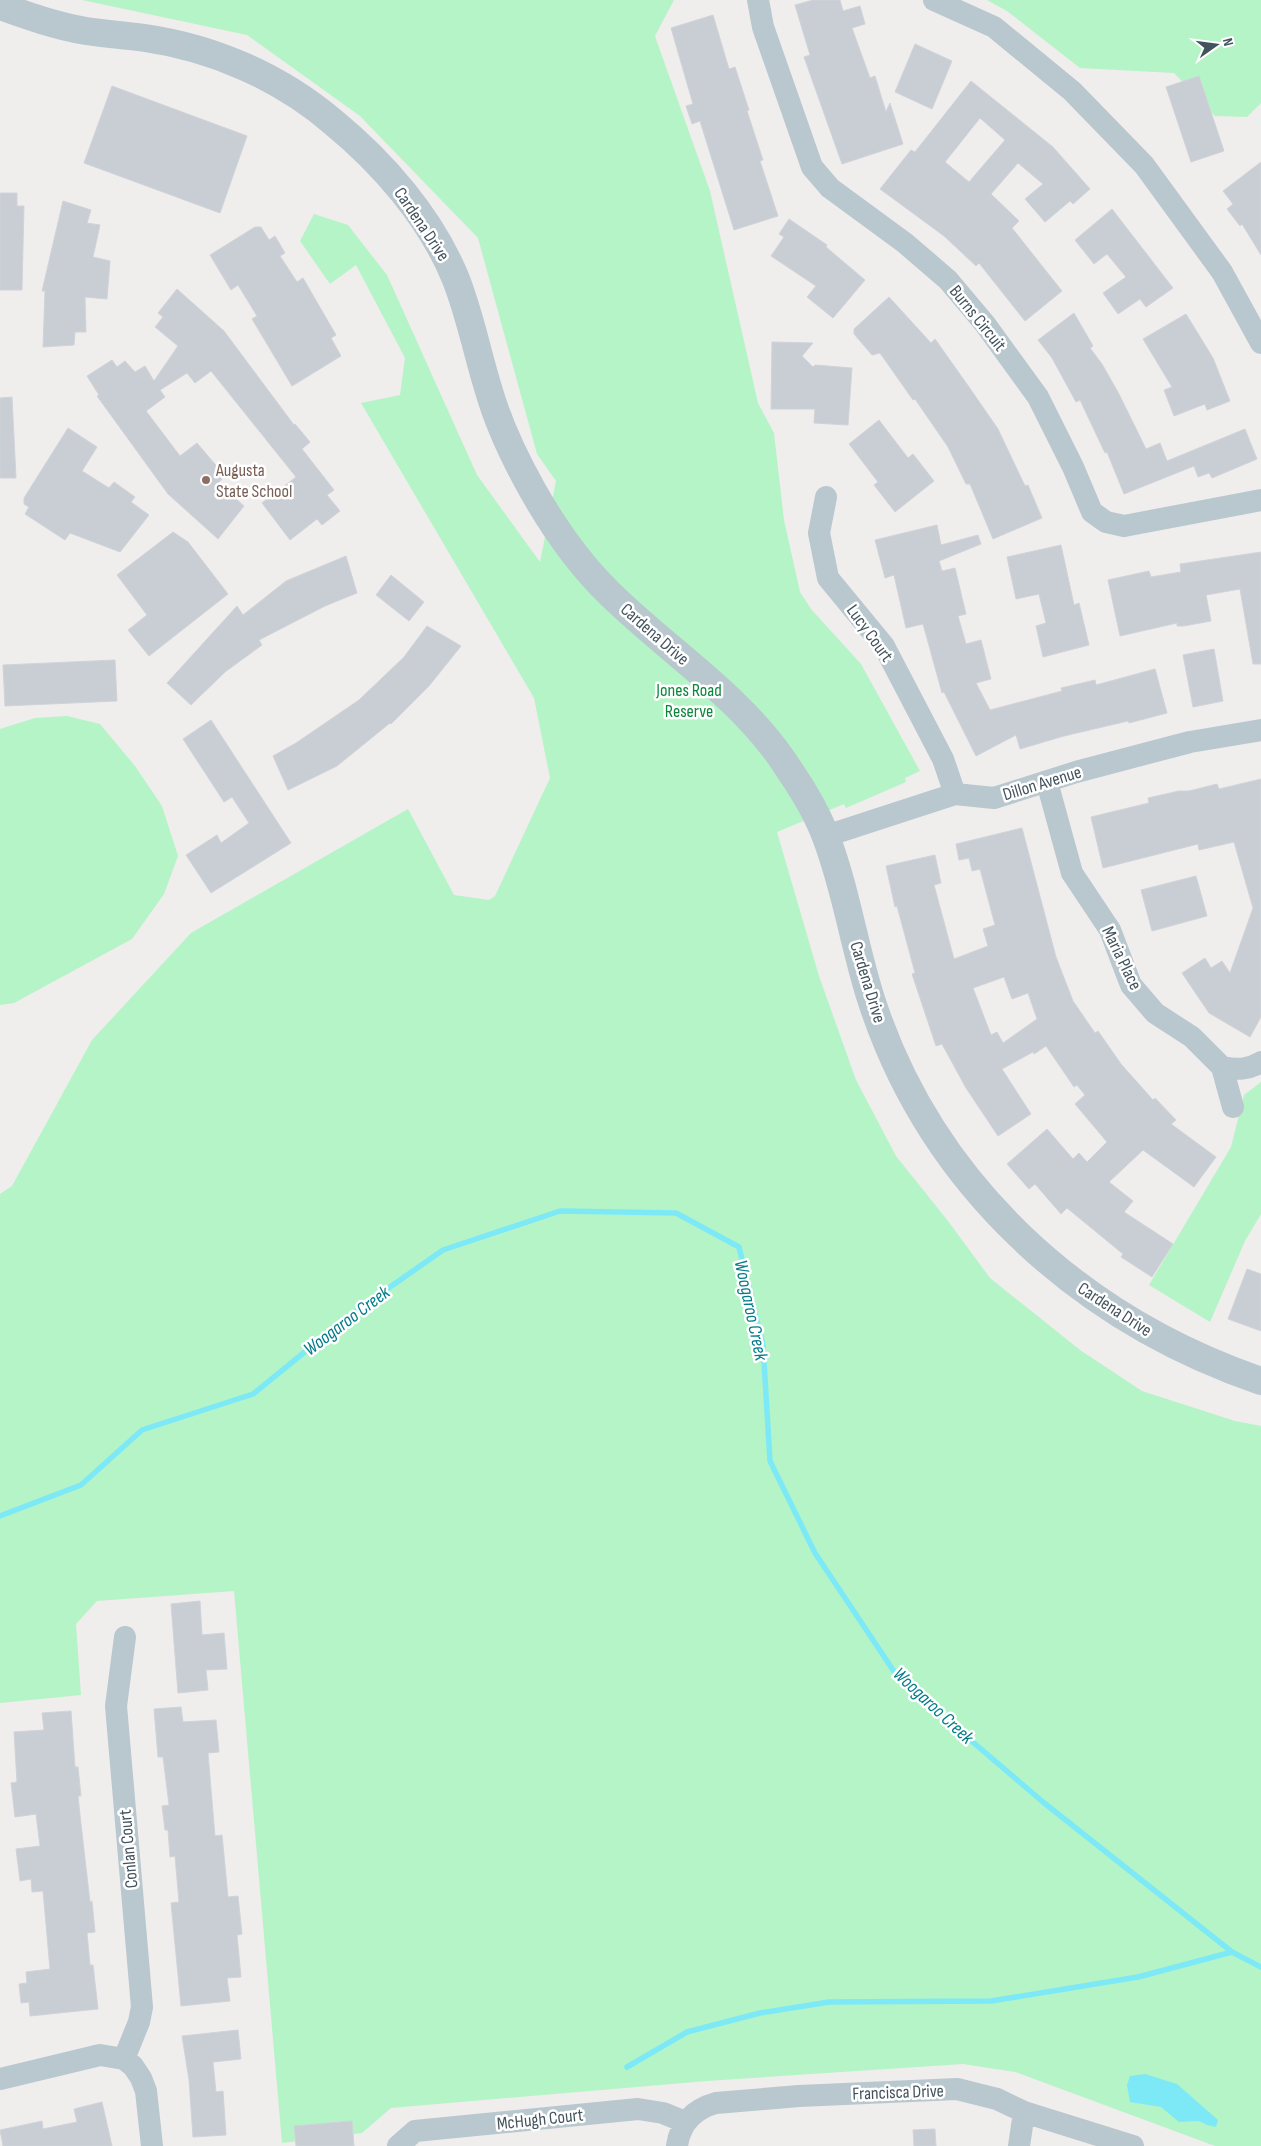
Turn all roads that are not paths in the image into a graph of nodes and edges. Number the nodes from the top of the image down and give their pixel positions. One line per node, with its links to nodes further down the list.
1 (758, 0): 6 (street, Burns Circuit)
2 (934, 0): 4 (street)
3 (0, 6): 10 (street, Cardena Drive)
4 (1261, 343)
5 (826, 497): 9 (street, Lucy Court)
6 (1261, 500)
7 (1261, 730): 8 (street, Dillon Avenue)
8 (1047, 782): 9 (street, Dillon Avenue); 12 (street, Maria Place)
9 (955, 794): 10 (street, Dillon Avenue)
10 (826, 836): 14 (street, Cardena Drive)
11 (1261, 1062): 12 (street)
12 (1222, 1067): 13 (street, Maria Place)
13 (1234, 1107)
14 (1261, 1381)
15 (125, 1637): 16 (street, Conlan Court)
16 (124, 2059): 17 (street); 20 (street)
17 (0, 2079)
18 (1024, 2112): 19 (street, Francisca Drive); 23 (street); 24 (street, Francisca Drive)
19 (685, 2122): 21 (street, McHugh Court); 22 (street)
20 (152, 2146)
21 (398, 2146)
22 (677, 2146)
23 (1018, 2146)
24 (1133, 2146)

